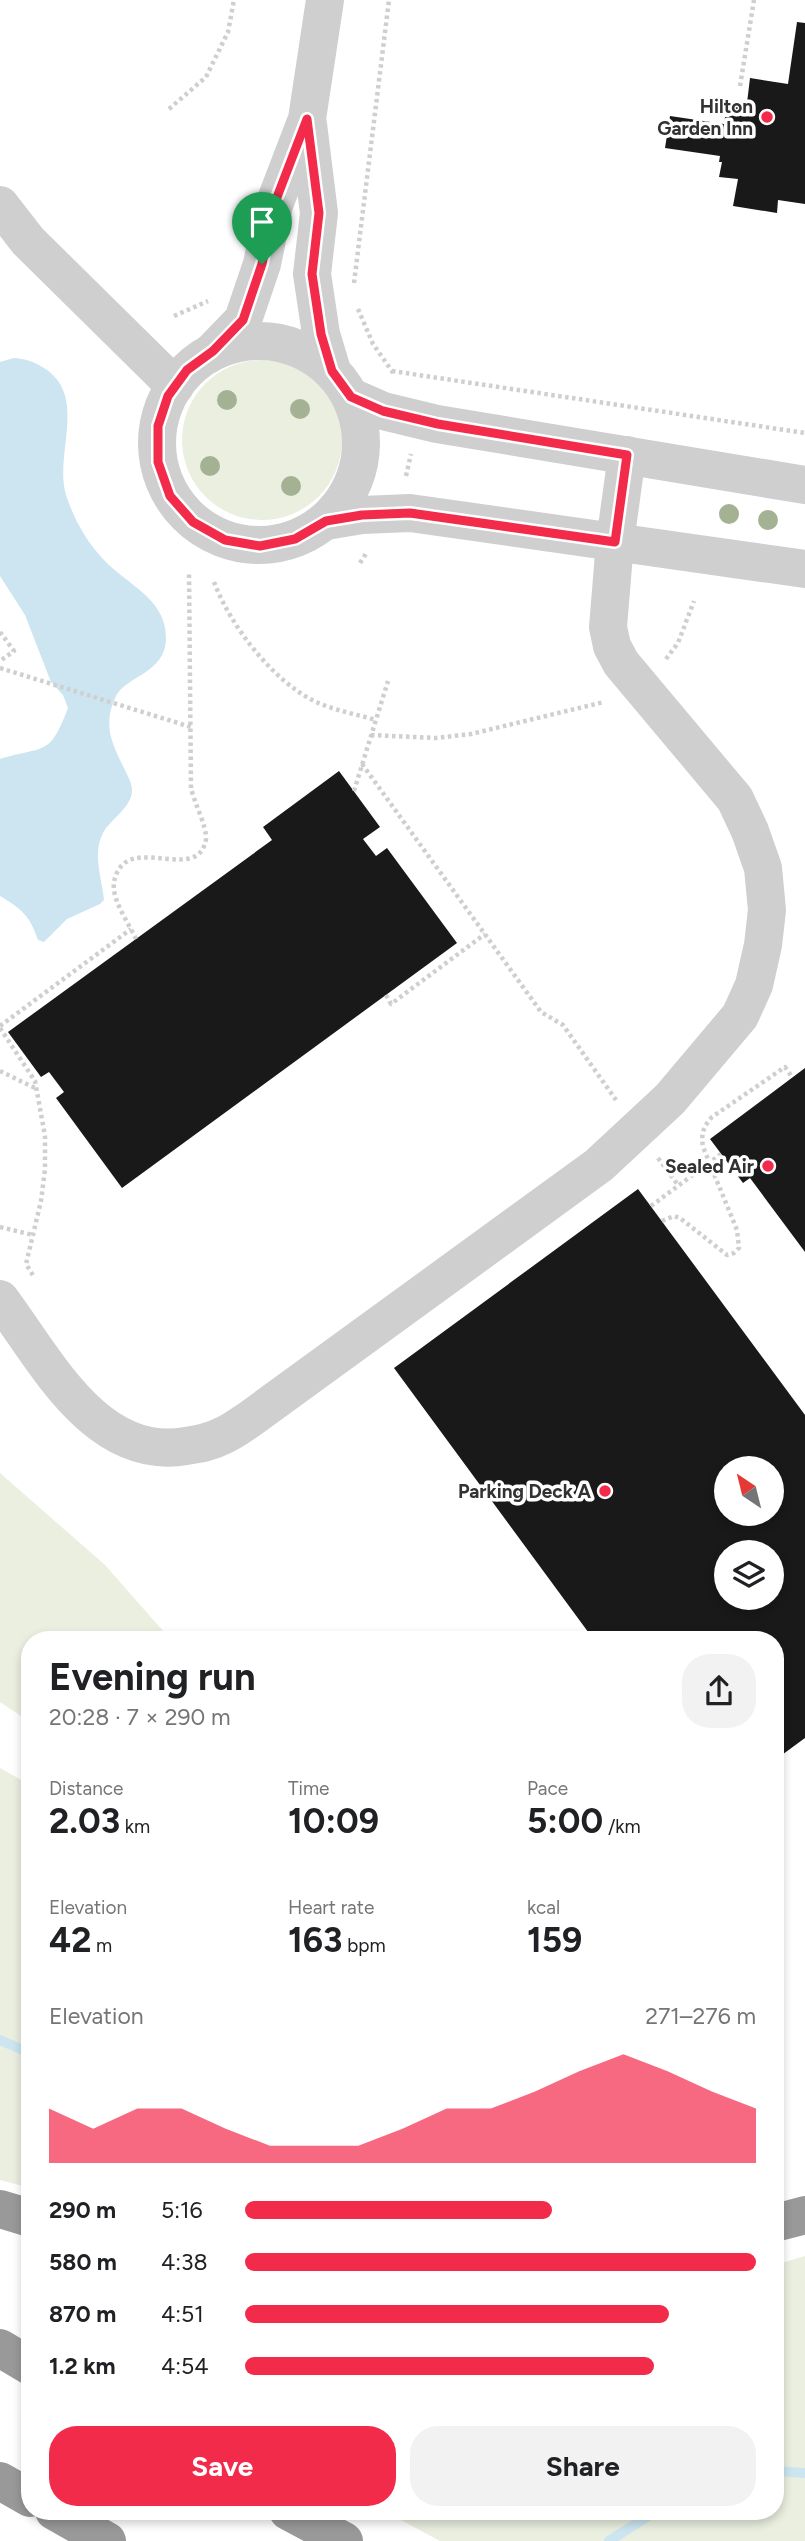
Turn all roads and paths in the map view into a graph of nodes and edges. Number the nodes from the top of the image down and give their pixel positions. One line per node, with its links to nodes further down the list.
1 (234, 0): 6 (path)
2 (325, 0): 7 (street)
3 (390, 0): 9 (path)
4 (754, 0): 5 (path)
5 (740, 86)
6 (169, 109)
7 (307, 119): 11 (street); 13 (street)
8 (0, 205): 14 (street)
9 (354, 289)
10 (354, 297): 12 (path)
11 (213, 351): 13 (street); 14 (street)
12 (392, 371): 15 (path); 16 (path)
13 (341, 384): 15 (street); 20 (street)
14 (175, 386): 20 (street)
15 (407, 417): 17 (street); 19 (path)
16 (805, 433)
17 (627, 455): 18 (street); 21 (street)
18 (805, 485)
19 (389, 514): 20 (street); 21 (street); 22 (path)
20 (326, 521)
21 (615, 542): 23 (street); 31 (street)
22 (360, 563)
23 (805, 569)
24 (189, 572): 33 (path)
25 (215, 582): 32 (path)
26 (694, 601): 31 (path)
27 (0, 632): 28 (path)
28 (0, 661)
29 (0, 668): 33 (path)
30 (388, 681): 32 (path)
31 (637, 683): 34 (path); 54 (street)
32 (376, 720): 34 (path)
33 (191, 727): 37 (path)
34 (371, 735): 35 (path)
35 (362, 764): 36 (path); 38 (path)
36 (354, 791)
37 (131, 929): 39 (path); 41 (path)
38 (485, 934): 40 (path); 45 (path)
39 (136, 939)
40 (386, 995)
41 (0, 1027): 44 (path)
42 (0, 1071): 44 (path)
43 (793, 1077): 50 (path)
44 (37, 1089): 52 (path)
45 (624, 1111)
46 (655, 1153): 48 (path)
47 (721, 1154): 48 (path)
48 (678, 1185): 49 (path)
49 (651, 1206)
50 (662, 1221)
51 (0, 1227): 52 (path)
52 (33, 1235): 53 (path)
53 (41, 1288)
54 (0, 1298)
55 (0, 2209): 56 (highway)
56 (21, 2215)
57 (805, 2215): 58 (highway)
58 (784, 2221)
59 (0, 2348): 60 (highway)
60 (21, 2361)
61 (0, 2481): 62 (highway)
62 (21, 2493)
63 (70, 2520): 65 (highway)
64 (305, 2520): 66 (highway)
65 (107, 2541)
66 (344, 2541)

